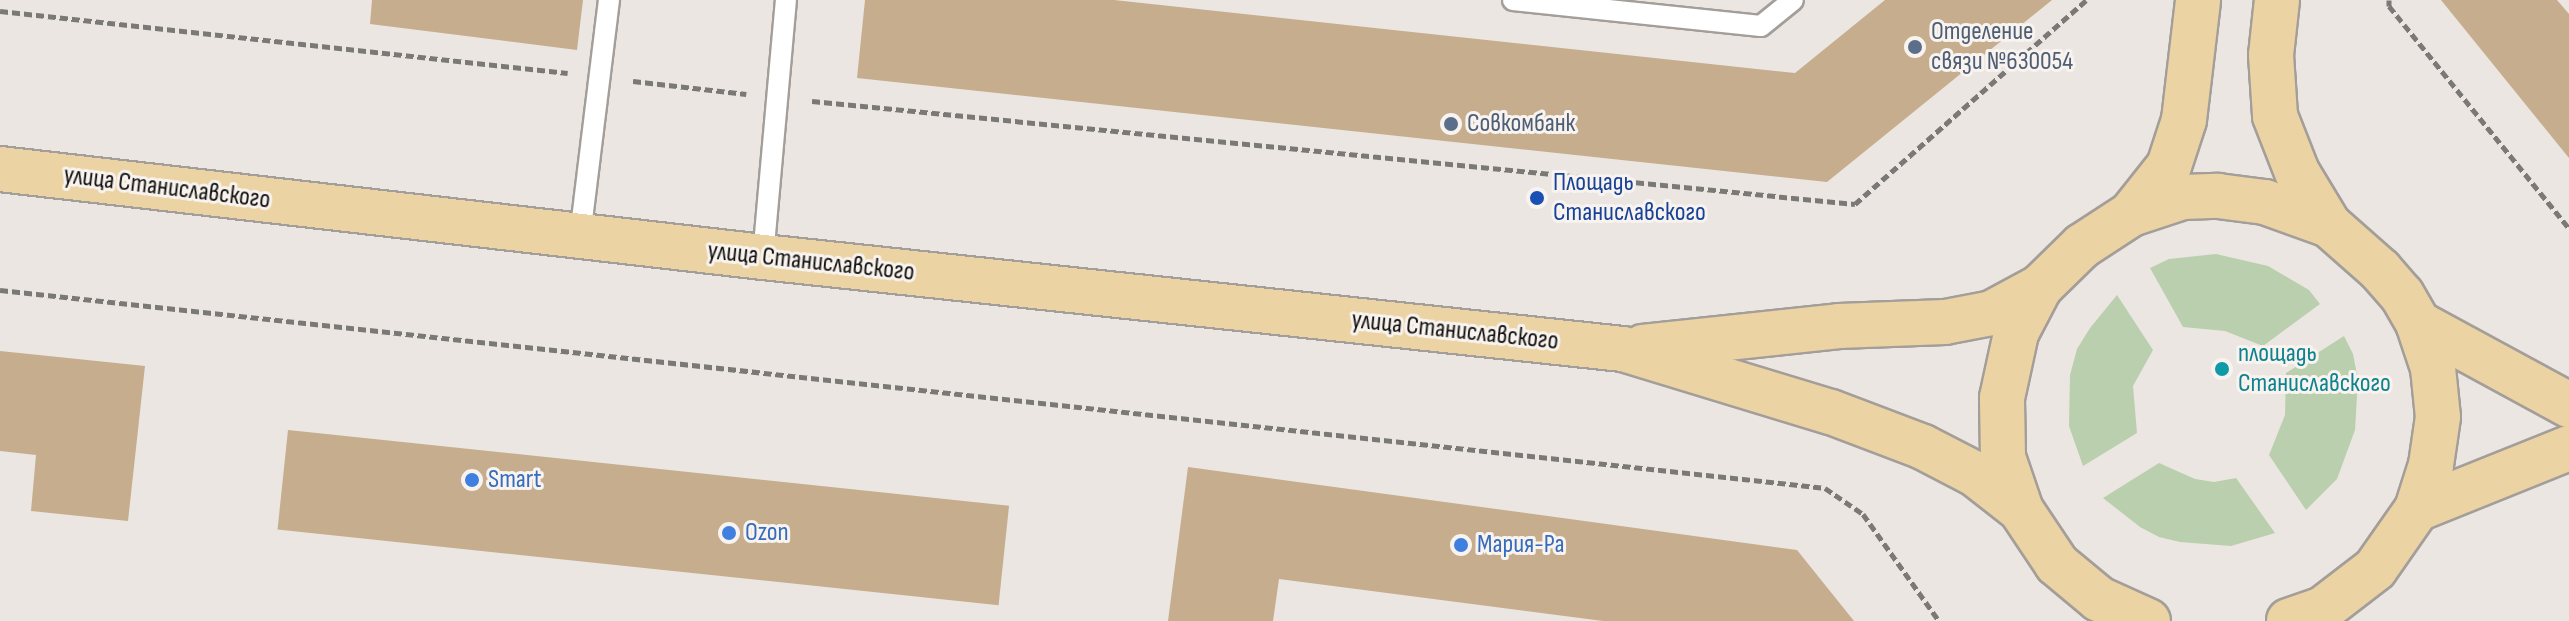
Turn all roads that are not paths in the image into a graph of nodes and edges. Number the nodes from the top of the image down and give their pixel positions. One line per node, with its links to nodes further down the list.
1 (609, 0): 10 (lane)
2 (786, 0): 11 (lane)
3 (1513, 0): 4 (lane)
4 (1793, 0)
5 (2198, 0): 8 (main road)
6 (2277, 0): 9 (main road)
7 (0, 169): 10 (main road, улица Станиславского)
8 (2131, 214): 9 (main road); 12 (main road)
9 (2329, 225): 13 (main road)
10 (580, 236): 11 (main road, улица Станиславского)
11 (763, 257): 14 (main road, улица Станиславского)
12 (2040, 287): 14 (main road); 18 (main road)
13 (2418, 323): 15 (main road); 17 (main road)
14 (1623, 349): 18 (main road)
15 (2569, 405)
16 (2569, 448): 17 (main road)
17 (2417, 509): 20 (main road)
18 (2021, 510): 19 (main road)
19 (2148, 621)
20 (2289, 621)

